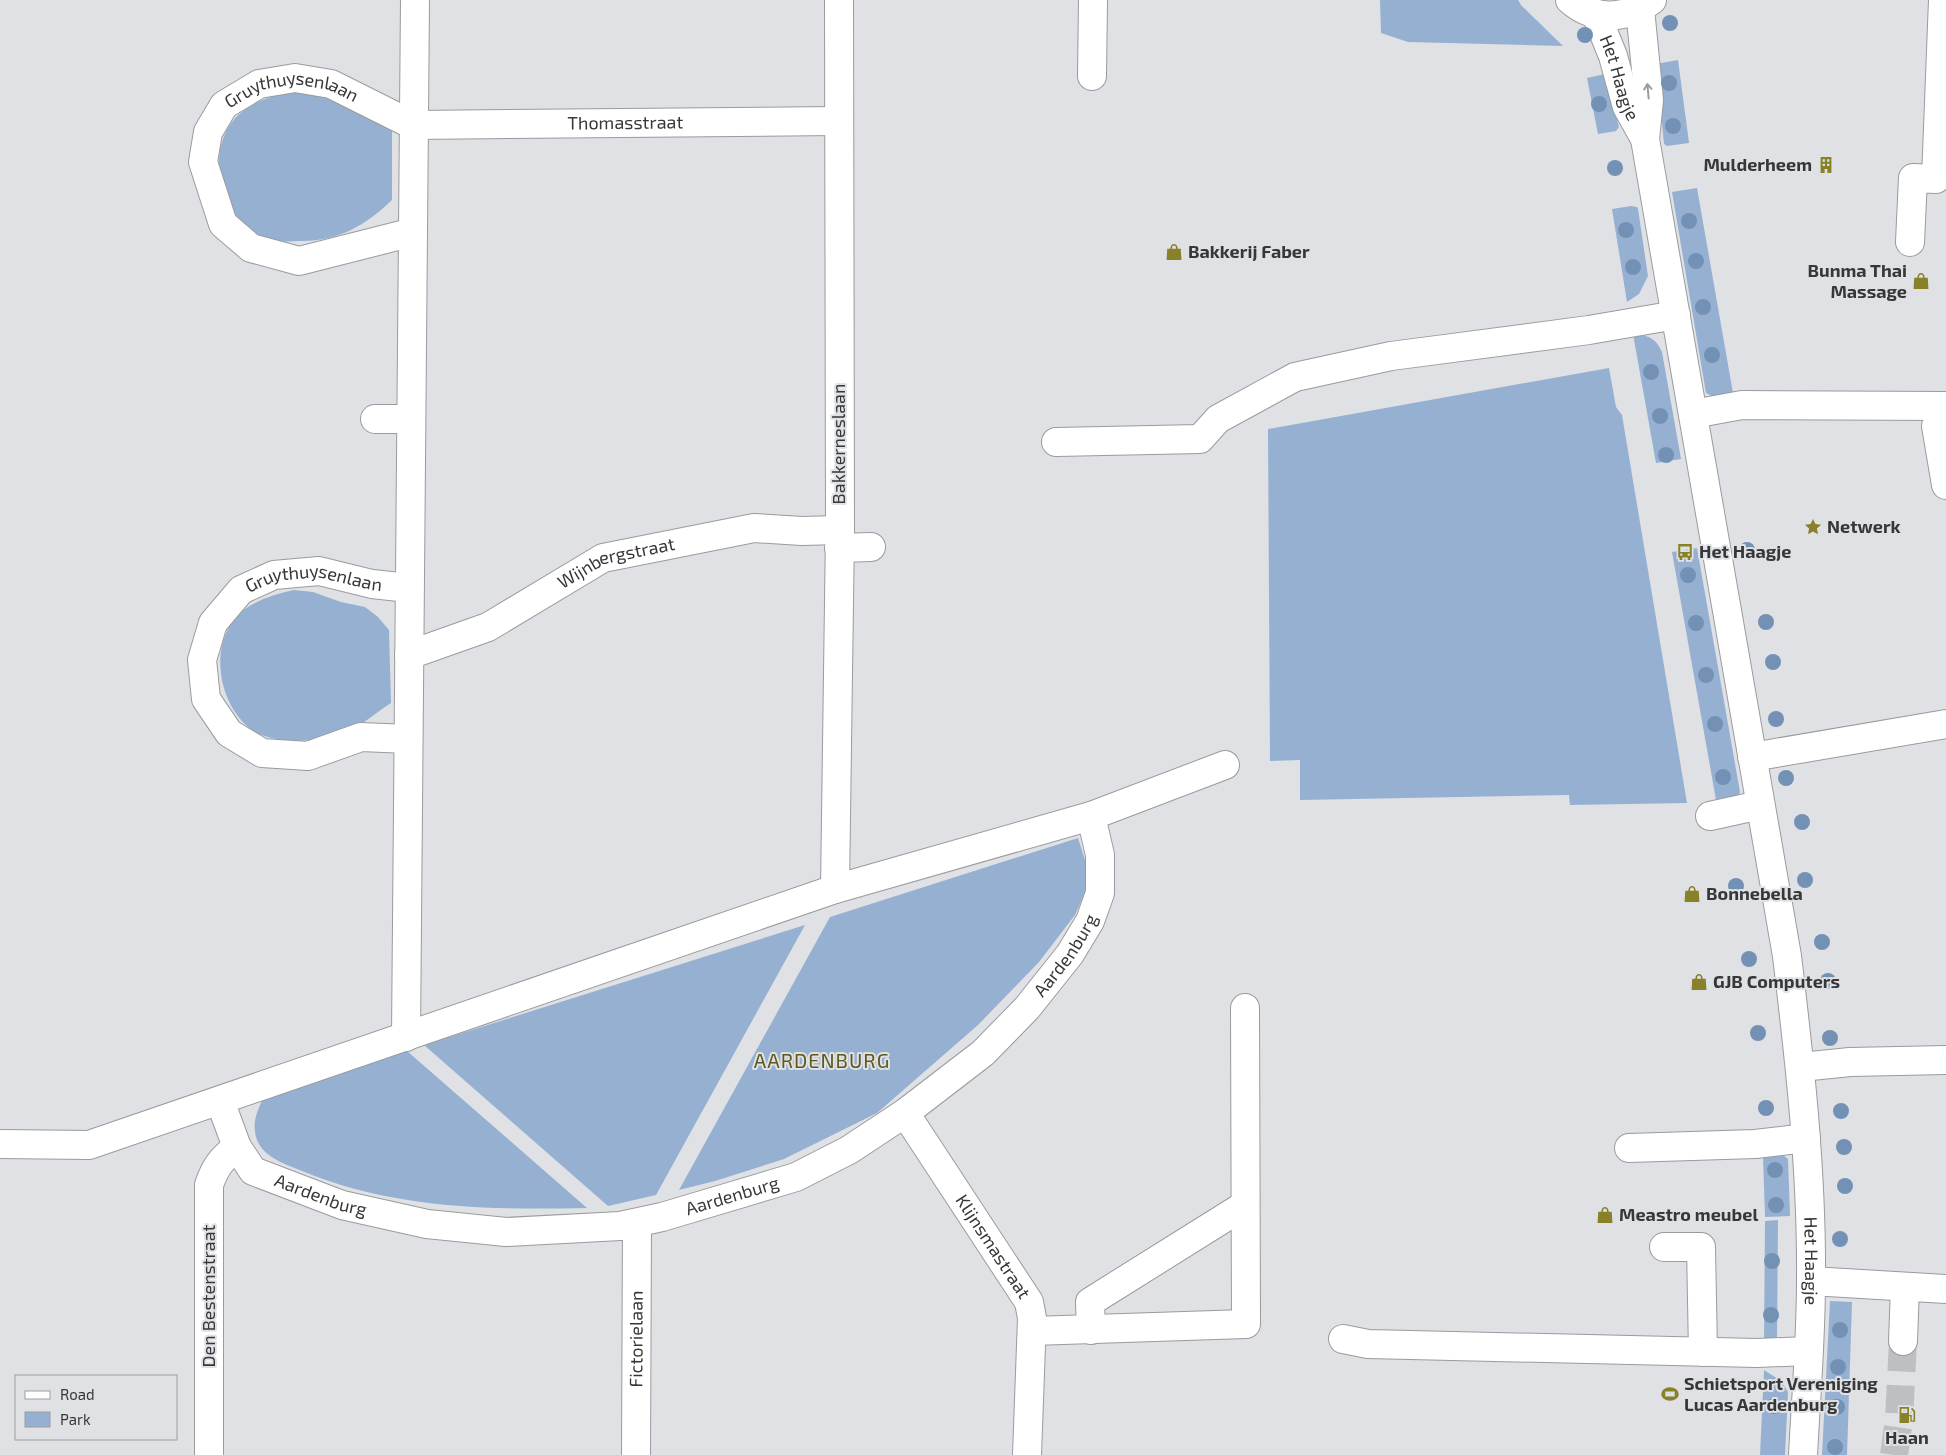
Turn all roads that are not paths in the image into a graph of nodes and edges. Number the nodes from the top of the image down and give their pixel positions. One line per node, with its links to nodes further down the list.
1 (414, 0): 10 (street, Gruythuysenlaan)
2 (839, 0): 9 (street, Bakkerneslaan)
3 (1093, 0): 8 (street)
4 (1570, 0): 7 (street)
5 (1943, 0): 13 (street)
6 (1646, 4): 7 (street); 11 (street, Het Haagje, one-way to 6)
7 (1596, 14): 11 (street, Het Haagje)
8 (1092, 76)
9 (838, 121): 10 (street, Thomasstraat); 21 (street, Bakkerneslaan)
10 (413, 125): 12 (street, Gruythuysenlaan); 12 (street, Gruythuysenlaan)
11 (1645, 139): 14 (street, Het Haagje)
12 (413, 232): 18 (street, Gruythuysenlaan)
13 (1910, 242)
14 (1676, 315): 15 (street, Het Haagje); 19 (street)
15 (1693, 414): 16 (street); 27 (street, Het Haagje)
16 (1941, 416): 20 (street)
17 (375, 419): 18 (street)
18 (411, 419): 23 (street, Gruythuysenlaan)
19 (1056, 442)
20 (1946, 485)
21 (840, 539): 22 (street, Wijnbergstraat); 24 (street, Wijnbergstraat); 32 (street, Bakkerneslaan)
22 (871, 547)
23 (409, 588): 24 (street, Gruythuysenlaan); 26 (street, Gruythuysenlaan)
24 (409, 655): 26 (street, Gruythuysenlaan)
25 (1946, 724): 27 (street)
26 (408, 739): 34 (street, Gruythuysenlaan)
27 (1752, 758): 29 (street, Het Haagje)
28 (1225, 765): 30 (street)
29 (1760, 805): 31 (street); 36 (street, Het Haagje)
30 (1091, 816): 32 (street); 38 (street, Aardenburg)
31 (1710, 816)
32 (835, 889): 34 (street)
33 (1245, 1008): 43 (street)
34 (406, 1037): 37 (street)
35 (1946, 1060): 36 (street)
36 (1801, 1067): 39 (street, Het Haagje)
37 (220, 1101): 40 (street); 41 (street, Aardenburg)
38 (905, 1113): 44 (street, Aardenburg); 50 (street, Klijnsmastraat)
39 (1806, 1138): 42 (street); 46 (street, Het Haagje)
40 (0, 1144)
41 (237, 1147): 44 (street, Aardenburg); 55 (street, Den Bestenstraat)
42 (1629, 1148)
43 (1245, 1206): 49 (street); 49 (street)
44 (637, 1224): 56 (street, Fictorielaan)
45 (1664, 1248): 54 (street)
46 (1811, 1281): 47 (street); 53 (street, Het Haagje)
47 (1905, 1287): 48 (street); 52 (street)
48 (1946, 1289)
49 (1091, 1330): 50 (street)
50 (1032, 1331): 57 (street, Klijnsmastraat)
51 (1343, 1339): 54 (street)
52 (1903, 1341)
53 (1808, 1351): 54 (street); 58 (street, Het Haagje)
54 (1702, 1352)
55 (209, 1455)
56 (636, 1455)
57 (1027, 1455)
58 (1803, 1455)

